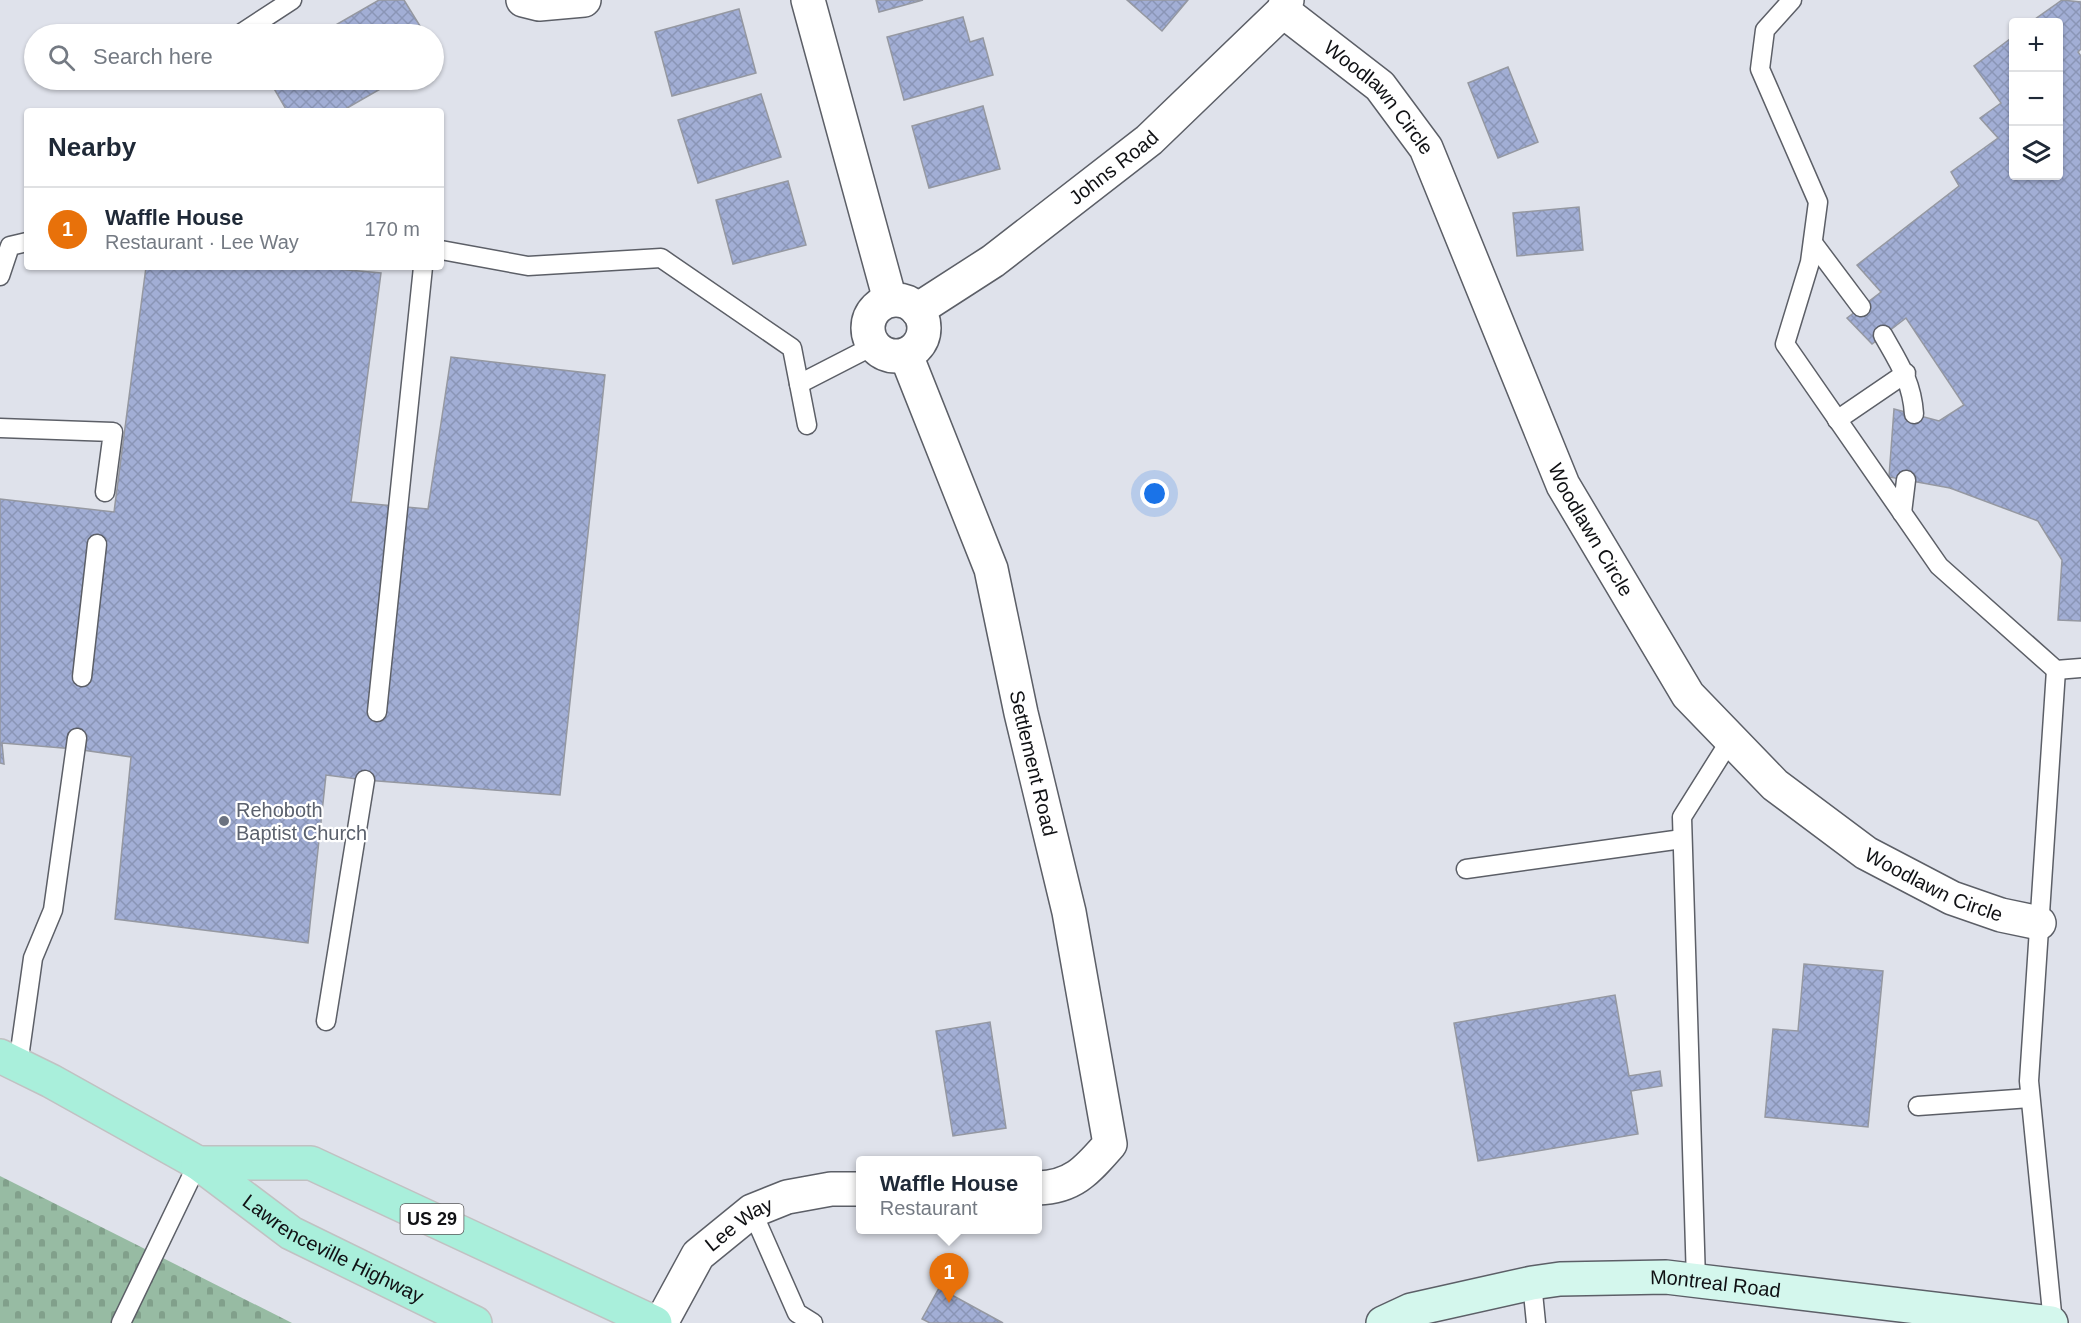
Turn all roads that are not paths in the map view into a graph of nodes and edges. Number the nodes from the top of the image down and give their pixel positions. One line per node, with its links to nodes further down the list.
1 (292, 0): 7 (lane)
2 (523, 0): 3 (street)
3 (584, 0)
4 (808, 0): 13 (street)
5 (1792, 0): 9 (lane)
6 (1285, 5): 13 (street, Johns Road); 33 (street, Woodlawn Circle)
7 (255, 24)
8 (24, 243): 12 (lane)
9 (1813, 243): 14 (lane); 21 (lane)
10 (444, 251): 19 (lane)
11 (423, 270): 31 (lane)
12 (0, 276)
13 (904, 305): 16 (street); 17 (street)
14 (1861, 307)
15 (1883, 335): 18 (lane)
16 (873, 346): 17 (street); 19 (lane)
17 (906, 355): 43 (street, Settlement Road)
18 (1906, 373): 20 (lane); 21 (lane)
19 (799, 384): 22 (lane)
20 (1914, 414)
21 (1837, 420): 26 (lane)
22 (807, 425)
23 (0, 428): 25 (lane)
24 (1906, 480): 26 (lane)
25 (105, 492)
26 (1902, 513): 29 (lane)
27 (98, 544): 30 (lane)
28 (2081, 668): 29 (lane)
29 (2056, 670): 37 (lane)
30 (82, 677)
31 (377, 712)
32 (77, 738): 39 (lane)
33 (1731, 739): 35 (lane); 37 (street, Woodlawn Circle)
34 (365, 780): 38 (lane)
35 (1682, 839): 36 (lane); 46 (lane)
36 (1466, 868)
37 (2039, 923): 40 (lane)
38 (326, 1022)
39 (9, 1060): 42 (main road, Lawrenceville Highway / US 29)
40 (2030, 1098): 41 (lane); 55 (lane)
41 (1918, 1106)
42 (198, 1163): 48 (lane); 49 (main road, Lawrenceville Highway / US 29); 50 (main road, Lawrenceville Highway / US 29)
43 (1042, 1188)
44 (856, 1189): 45 (street, Lee Way)
45 (752, 1211): 51 (street, Lee Way); 52 (lane)
46 (1696, 1281): 47 (street, Montreal Road); 55 (street, Montreal Road)
47 (1532, 1283): 53 (street, Montreal Road); 54 (lane)
48 (121, 1323)
49 (475, 1323)
50 (655, 1323)
51 (661, 1323)
52 (813, 1323)
53 (1383, 1323)
54 (1536, 1323)
55 (2052, 1323)

